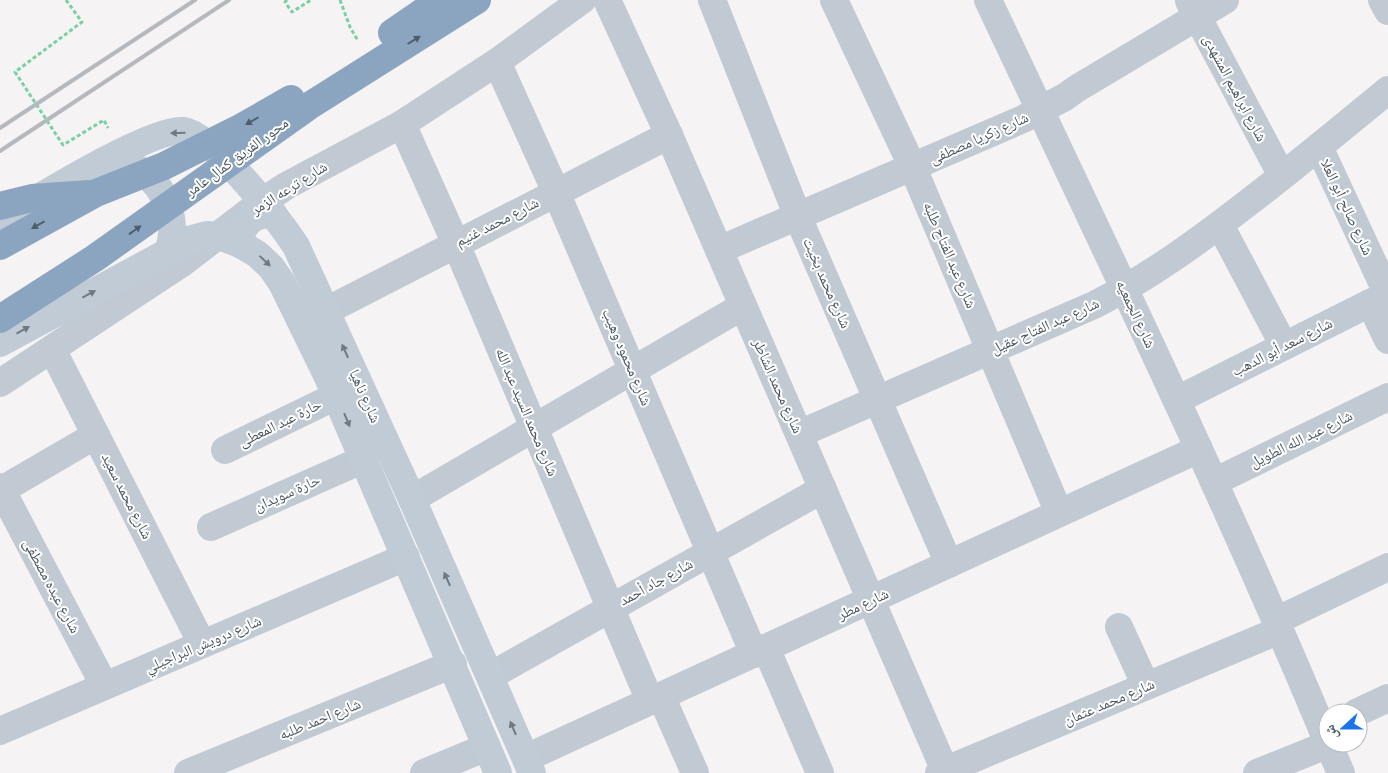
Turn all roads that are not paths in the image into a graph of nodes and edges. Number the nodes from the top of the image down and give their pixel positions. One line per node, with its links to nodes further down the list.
1 (440, 0): 20 (highway, محور الفريق كمال عامر, one-way to 20)
2 (477, 0): 35 (highway, محور الفريق كمال عامر, one-way to 2)
3 (582, 0): 10 (street, شارع ترعه الزمر)
4 (607, 0): 14 (street, شارع محمد الشاطر)
5 (712, 0): 23 (street, شارع محمد بخيت)
6 (834, 0): 17 (street, شارع عبد الفتاح طلبه)
7 (988, 0): 12 (street, شارع الجمعيه)
8 (1225, 0): 9 (street, شارع زكريا مصطفى)
9 (1193, 8): 12 (street, شارع زكريا مصطفى); 18 (street, شارع ابراهيم المشهدى)
10 (497, 62): 13 (street, شارع ترعه الزمر); 19 (street, شارع محمود وهيب)
11 (1388, 90): 15 (street, شارع عبد الفتاح عقيل)
12 (1040, 110): 17 (street, شارع زكريا مصطفى); 31 (street, شارع الجمعيه)
13 (402, 124): 22 (street, شارع ترعه الزمر); 27 (street, شارع محمد السيد عبد الله)
14 (669, 135): 19 (street, شارع محمد غنيم); 29 (street, شارع محمد الشاطر)
15 (1319, 147): 18 (street, شارع عبد الفتاح عقيل); 32 (street, شارع صالح أبو العلا)
16 (106, 161): 22 (main road, شارع ناهيا, one-way to 16); 24 (main road, شارع ناهيا); 30 (main road)
17 (913, 168): 23 (street, شارع زكريا مصطفى); 40 (street, شارع عبد الفتاح طلبه)
18 (1282, 176): 25 (street, شارع عبد الفتاح عقيل)
19 (556, 192): 27 (street, شارع محمد غنيم); 41 (street, شارع محمود وهيب)
20 (96, 193): 21 (highway); 28 (highway, محور الفريق كمال عامر, one-way to 28)
21 (0, 206)
22 (268, 208): 26 (main road); 34 (main road, شارع ناهيا)
23 (798, 217): 29 (street, شارع زكريا مصطفى); 45 (street, شارع محمد بخيت)
24 (0, 221)
25 (1220, 224): 31 (street, شارع عبد الفتاح عقيل); 38 (street)
26 (229, 240): 30 (main road); 39 (street); 43 (main road, شارع ناهيا, one-way to 43)
27 (456, 244): 34 (street, شارع محمد غنيم); 47 (street, شارع محمد السيد عبد الله)
28 (0, 246)
29 (719, 250): 33 (street, شارع محمد الشاطر)
30 (168, 251): 37 (main road, one-way to 30)
31 (1125, 289): 40 (street, شارع عبد الفتاح عقيل); 46 (street, شارع الجمعيه)
32 (1382, 298): 36 (street, شارع صالح أبو العلا); 38 (street, شارع سعد أبو الدهب)
33 (743, 306): 41 (street); 48 (street, شارع محمد الشاطر)
34 (326, 311): 56 (main road, شارع ناهيا, one-way to 34)
35 (0, 319)
36 (1388, 340)
37 (0, 343)
38 (1284, 346): 46 (street, شارع سعد أبو الدهب)
39 (52, 349): 42 (street); 49 (street, شارع محمد سعيد)
40 (990, 350): 45 (street, شارع عبد الفتاح عقيل); 57 (street, شارع عبد الفتاح طلبه)
41 (632, 370): 47 (street); 59 (street, شارع محمود وهيب)
42 (0, 383)
43 (336, 396): 51 (street, حارة عبد المعطى); 52 (main road, شارع ناهيا, one-way to 52)
44 (1388, 397): 53 (street, شارع عبد الله الطويل)
45 (878, 400): 48 (street, شارع عبد الفتاح عقيل); 61 (street, شارع محمد بخيت)
46 (1177, 400): 50 (street, شارع الجمعيه)
47 (534, 427): 56 (street); 64 (street, شارع محمد السيد عبد الله)
48 (799, 434): 55 (street, شارع محمد الشاطر)
49 (96, 435): 54 (street); 67 (street, شارع محمد سعيد)
50 (1200, 449): 53 (street, شارع الجمعيه); 57 (street, شارع مطر)
51 (225, 450)
52 (364, 459): 58 (street, حارة سويدان); 60 (main road, شارع ناهيا)
53 (1214, 482): 65 (street, شارع الجمعيه)
54 (1, 489): 71 (street, شارع عبده مصطفى)
55 (823, 489): 59 (street, شارع جاد أحمد); 63 (street, شارع محمد الشاطر)
56 (412, 499): 70 (main road, شارع ناهيا, one-way to 56)
57 (1059, 513): 61 (street, شارع مطر)
58 (211, 527)
59 (710, 552): 64 (street, شارع جاد أحمد); 68 (street, شارع محمود وهيب)
60 (406, 557): 67 (street, شارع درويش البراجيلي); 69 (main road, شارع ناهيا)
61 (949, 564): 63 (street, شارع مطر)
62 (1388, 567): 65 (street, شارع محمد عثمان)
63 (871, 600): 68 (street, شارع مطر); 82 (street, شارع محمد الشاطر)
64 (611, 608): 70 (street, شارع جاد أحمد); 74 (street, شارع محمد السيد عبد الله)
65 (1278, 626): 72 (street, شارع محمد عثمان); 76 (street, شارع الجمعيه)
66 (1118, 628): 72 (street)
67 (202, 644): 71 (street, شارع درويش البراجيلي)
68 (760, 651): 74 (street, شارع مطر); 87 (street, شارع محمود وهيب)
69 (452, 664): 79 (main road, شارع ناهيا); 83 (street, شارع احمد طلبه)
70 (490, 676): 81 (main road, شارع ناهيا, one-way to 70)
71 (104, 685): 77 (street, شارع درويش البراجيلي)
72 (1146, 686): 82 (street, شارع محمد عثمان)
73 (1388, 698): 75 (street)
74 (656, 699): 81 (street, شارع مطر); 86 (street, شارع محمد السيد عبد الله)
75 (1368, 707)
76 (1318, 717)
77 (0, 731)
78 (1318, 742): 88 (street)
79 (487, 747): 84 (street); 85 (main road, شارع ناهيا)
80 (1333, 753): 89 (street, شارع الجمعيه)
81 (529, 766)
82 (943, 772)
83 (188, 773)
84 (424, 773)
85 (498, 773)
86 (695, 773)
87 (820, 773)
88 (1257, 773)
89 (1341, 773)

